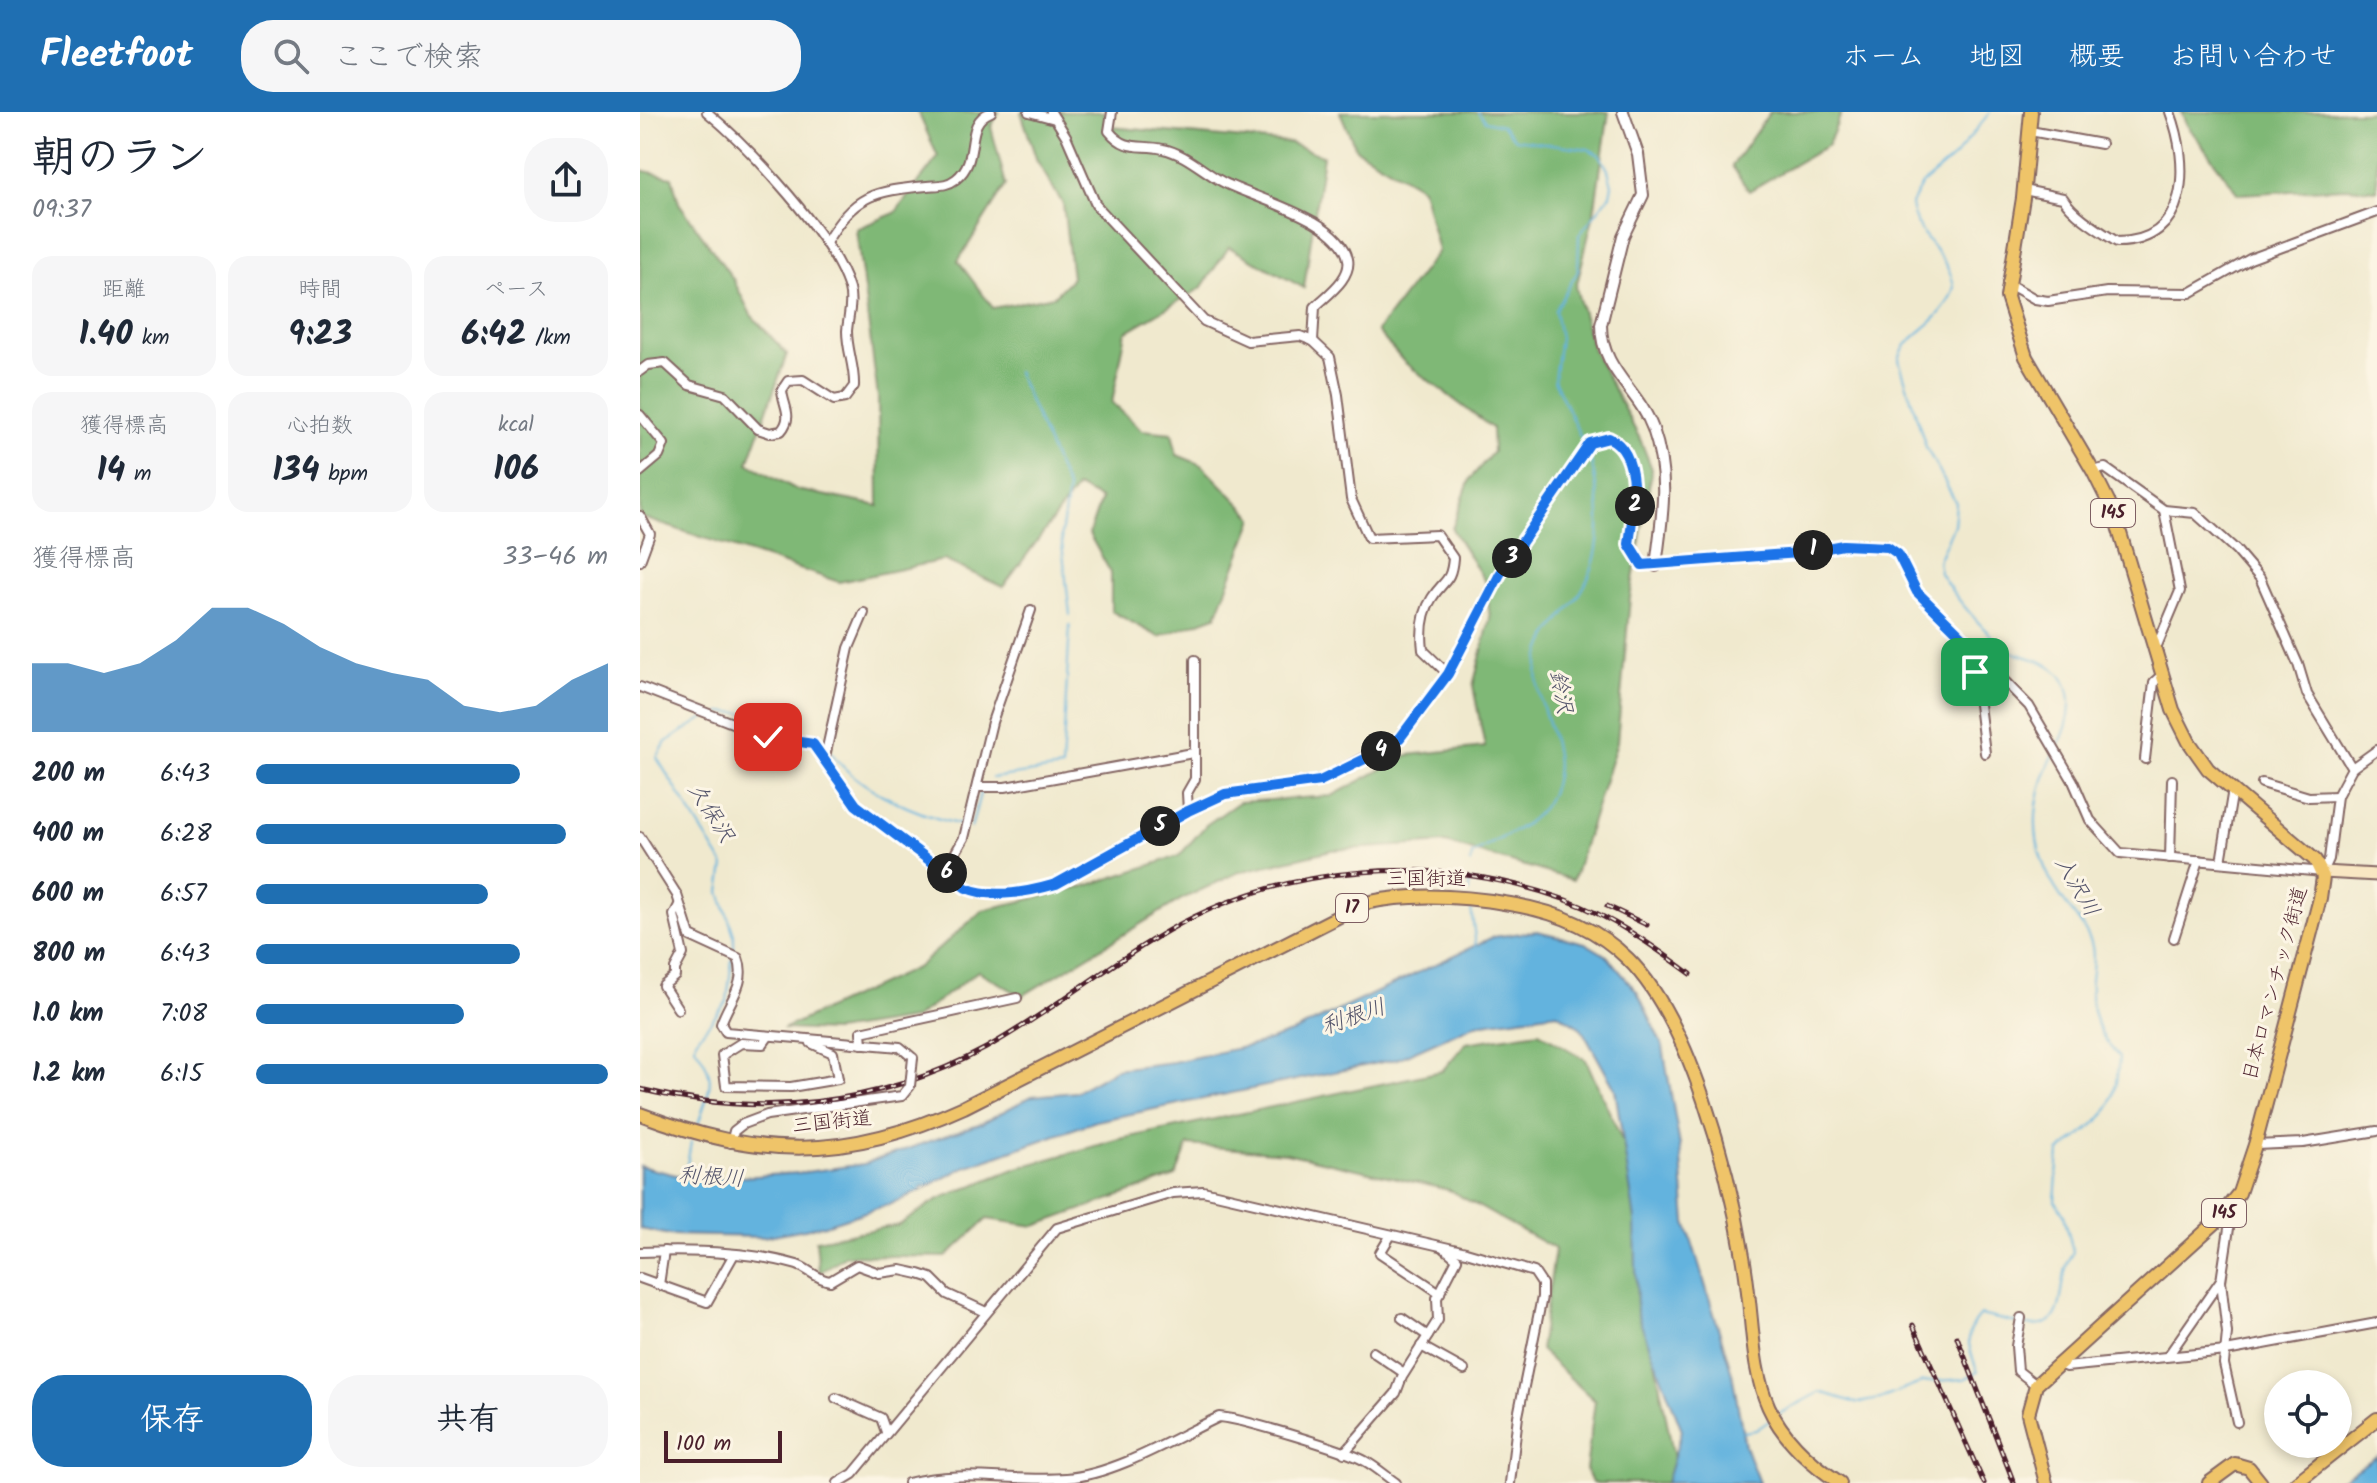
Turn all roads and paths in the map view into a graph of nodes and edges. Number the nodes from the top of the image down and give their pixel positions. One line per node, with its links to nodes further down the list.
1 (707, 112): 13 (street)
2 (991, 112): 13 (street)
3 (1029, 112): 8 (street)
4 (1112, 112): 15 (street)
5 (1623, 112): 23 (street)
6 (2031, 112): 9 (highway, 日本ロマンチック街道 / 145)
7 (2170, 112): 11 (street)
8 (1053, 116): 15 (street)
9 (2030, 131): 10 (street); 11 (highway, 日本ロマンチック街道 / 145)
10 (2101, 144)
11 (2024, 190): 14 (highway, 日本ロマンチック街道 / 145)
12 (2377, 212): 14 (street)
13 (826, 243): 16 (street)
14 (2007, 283): 18 (highway, 日本ロマンチック街道 / 145)
15 (1313, 341): 29 (street)
16 (640, 371)
17 (640, 415): 19 (street)
18 (2093, 471): 20 (street); 26 (highway, 日本ロマンチック街道 / 145)
19 (640, 472)
20 (2164, 510): 26 (street); 37 (street)
21 (640, 516): 22 (street)
22 (640, 561)
23 (1656, 566): 27 (street); 29 (street)
24 (1031, 610): 40 (street)
25 (864, 613): 35 (street)
26 (2156, 648): 30 (highway, 日本ロマンチック街道 / 145)
27 (1978, 652): 34 (street); 45 (street)
28 (1195, 660): 33 (street)
29 (1448, 674): 43 (street)
30 (2163, 674): 36 (street); 41 (highway, 日本ロマンチック街道 / 145)
31 (640, 687): 35 (street)
32 (2377, 750): 37 (street)
33 (1193, 753): 40 (street); 43 (street)
34 (1985, 753)
35 (825, 757): 48 (street)
36 (2145, 759)
37 (2352, 768): 42 (street)
38 (2172, 780): 45 (street)
39 (2262, 783): 42 (street)
40 (978, 787): 48 (street)
41 (2233, 789): 47 (street); 49 (highway, 日本ロマンチック街道 / 145)
42 (2337, 796): 49 (street)
43 (1188, 811): 48 (street)
44 (640, 837): 51 (street)
45 (2170, 858): 46 (street)
46 (2199, 860): 47 (street); 52 (street)
47 (2221, 862): 49 (street)
48 (945, 871)
49 (2323, 872): 50 (main road); 61 (highway, 日本ロマンチック街道 / 145)
50 (2377, 875)
51 (679, 905): 54 (street); 55 (street)
52 (2174, 938)
53 (1017, 998): 57 (street)
54 (678, 1009)
55 (768, 1037): 56 (street); 56 (street)
56 (803, 1040): 57 (street)
57 (862, 1044): 60 (street, bridge)
58 (640, 1114): 60 (highway, 三国街道 / 17)
59 (2377, 1131): 61 (street)
60 (731, 1143): 94 (highway, 三国街道 / 17)
61 (2255, 1145): 62 (highway, 日本ロマンチック街道 / 145)
62 (2233, 1201): 69 (street); 81 (highway, 日本ロマンチック街道 / 145)
63 (1391, 1235): 64 (street); 71 (street); 72 (street)
64 (1444, 1247): 71 (street); 93 (street)
65 (664, 1251): 66 (street); 67 (street); 70 (street)
66 (640, 1252)
67 (733, 1256): 70 (street); 72 (street)
68 (640, 1278): 70 (street)
69 (2221, 1281): 78 (street); 80 (street)
70 (659, 1285)
71 (1440, 1293): 76 (street)
72 (986, 1312): 88 (street)
73 (1402, 1318): 76 (street)
74 (2021, 1318): 84 (street)
75 (2377, 1323): 78 (street)
76 (1428, 1336): 77 (street)
77 (1421, 1346): 82 (street); 83 (street)
78 (2226, 1351): 80 (street); 87 (street)
79 (1373, 1352): 83 (street)
80 (2168, 1356): 81 (street)
81 (2057, 1363): 84 (highway, 日本ロマンチック街道 / 145)
82 (1464, 1370)
83 (1404, 1373): 89 (street)
84 (2036, 1385): 95 (highway)
85 (836, 1398): 88 (street)
86 (2377, 1419): 98 (highway)
87 (2237, 1422)
88 (886, 1432): 90 (street)
89 (1344, 1453): 91 (street); 92 (street)
90 (838, 1483)
91 (908, 1483)
92 (1396, 1483)
93 (1510, 1483)
94 (1840, 1483)
95 (2046, 1483)
96 (2209, 1483): 97 (highway)
97 (2261, 1483)
98 (2296, 1483)

